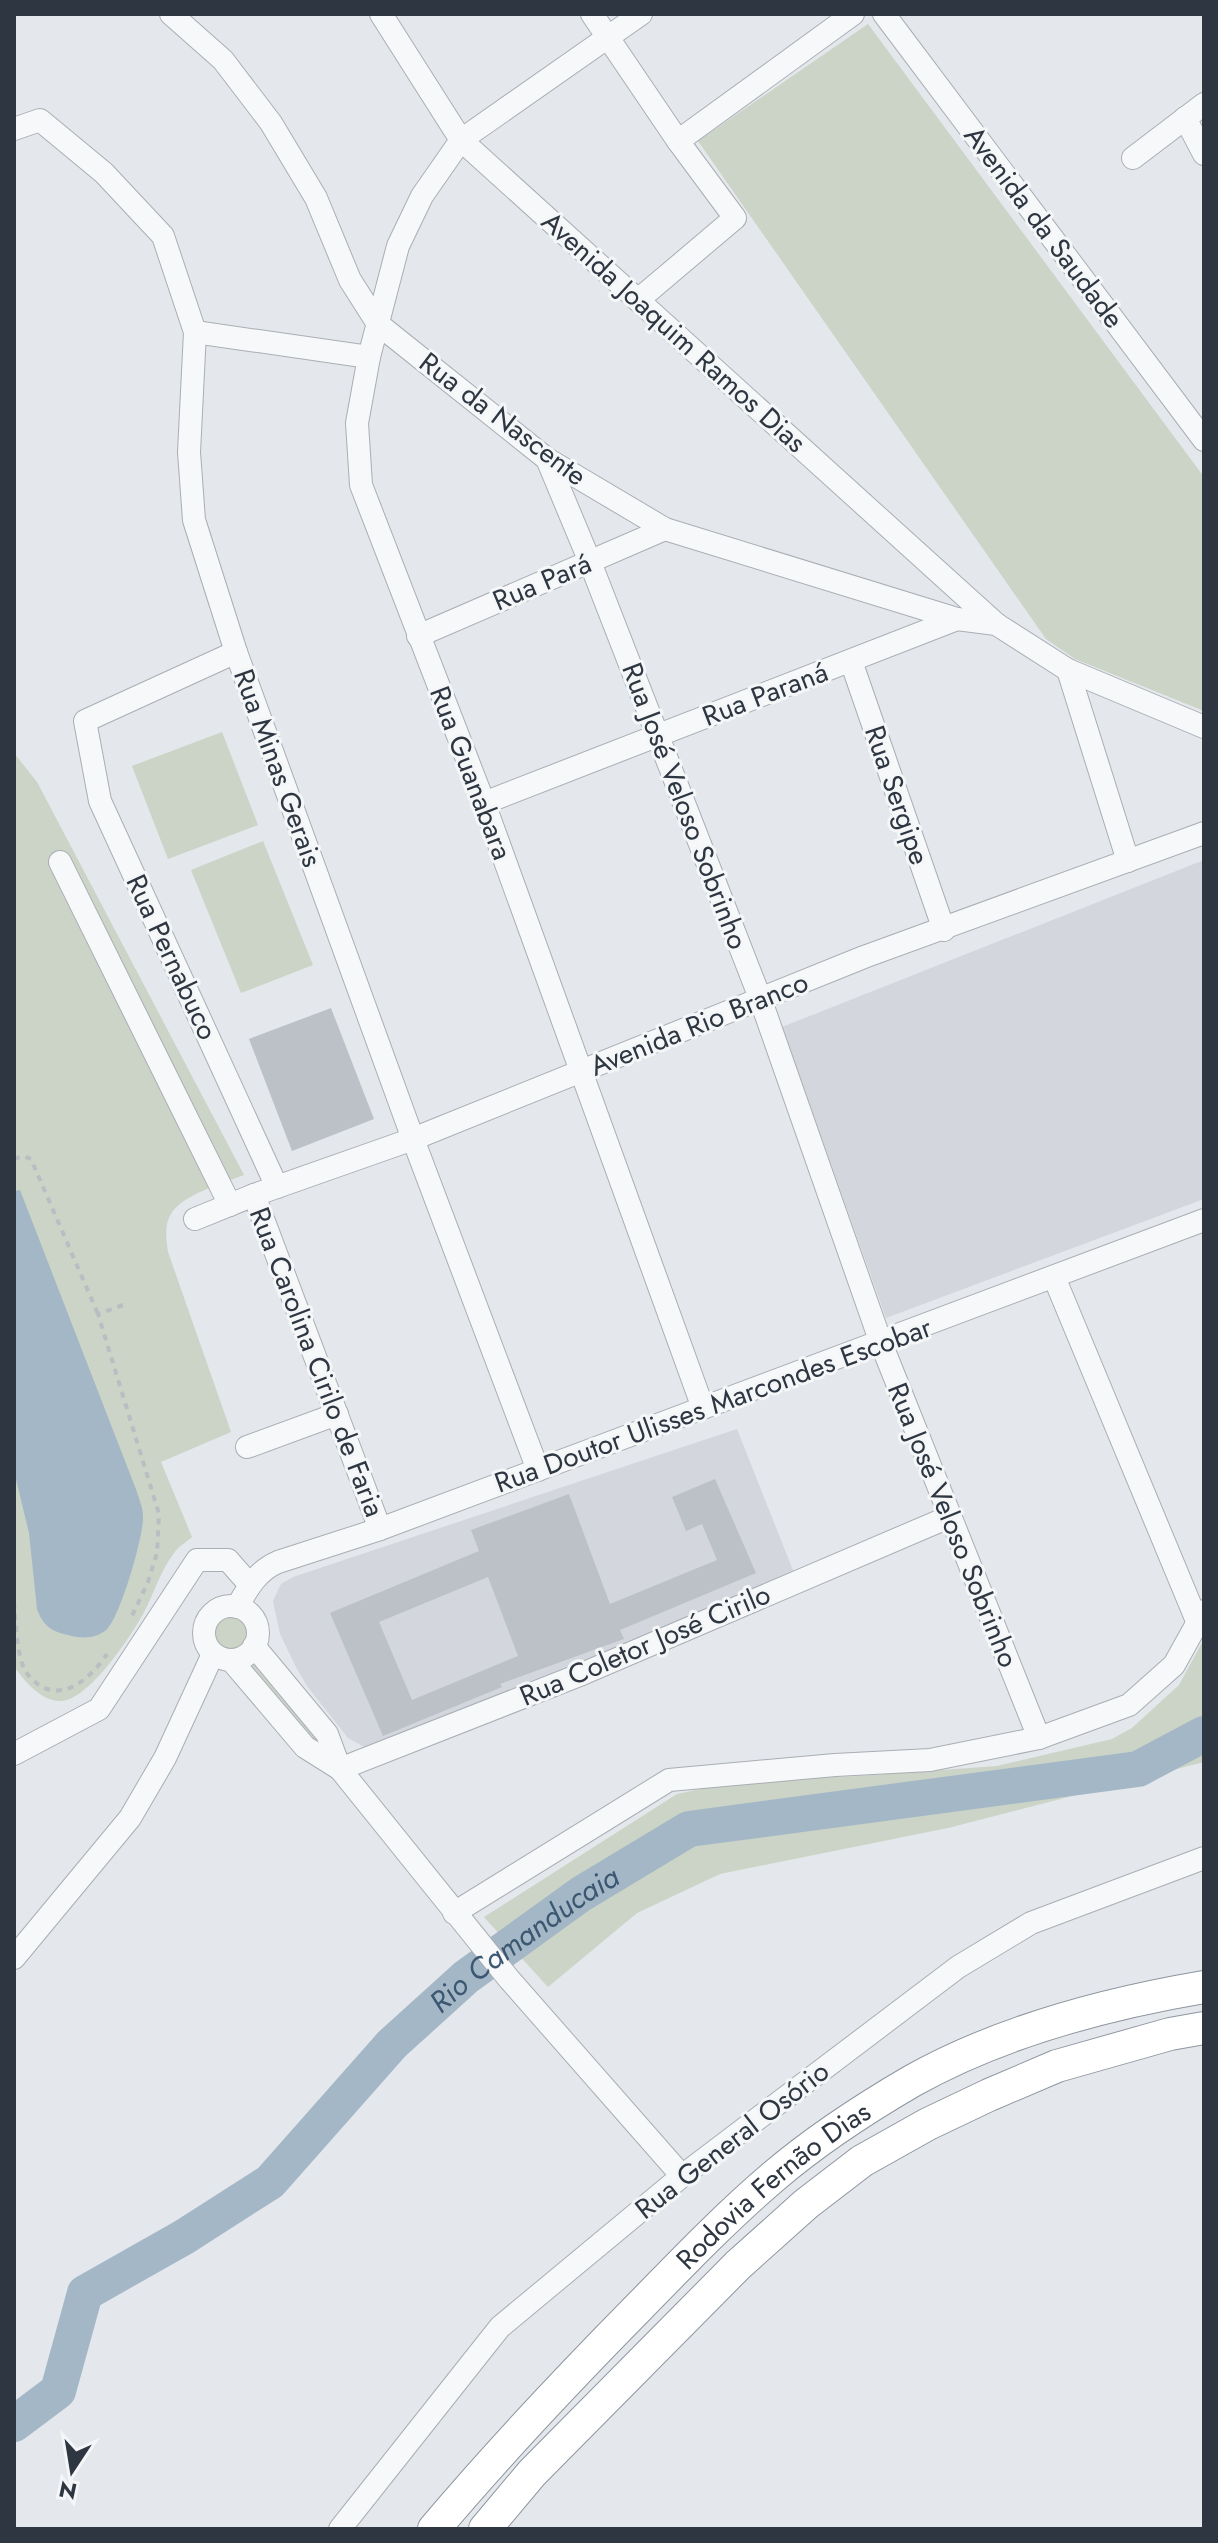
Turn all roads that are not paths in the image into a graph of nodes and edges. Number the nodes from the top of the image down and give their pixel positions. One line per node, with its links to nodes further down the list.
1 (171, 14): 16 (street, Rua da Nascente)
2 (381, 14): 11 (street, Avenida Joaquim Ramos Dias)
3 (592, 14): 7 (street)
4 (641, 14): 7 (street)
5 (853, 14): 12 (street)
6 (884, 14): 19 (street, Avenida da Saudade)
7 (608, 39): 11 (street); 12 (street)
8 (1204, 104): 9 (street)
9 (1185, 118): 13 (street); 14 (street)
10 (14, 129): 17 (street, Rua Minas Gerais)
11 (461, 140): 15 (street, Avenida Joaquim Ramos Dias); 16 (street, Rua Guanabara)
12 (678, 141): 15 (street)
13 (1204, 154)
14 (1133, 158)
15 (638, 300): 24 (street, Avenida Joaquim Ramos Dias)
16 (378, 324): 18 (street, Rua Guanabara); 20 (street, Rua da Nascente)
17 (195, 332): 18 (street); 26 (street, Rua Minas Gerais)
18 (369, 357): 25 (street, Rua Guanabara)
19 (1204, 440)
20 (547, 459): 21 (street, Rua da Nascente); 22 (street, Rua José Veloso Sobrinho)
21 (665, 529): 22 (street, Rua Pará); 23 (street, Rua da Nascente)
22 (590, 562): 25 (street, Rua Pará); 30 (street, Rua José Veloso Sobrinho)
23 (957, 619): 24 (street, Rua da Nascente); 27 (street, Rua Paraná)
24 (996, 624): 28 (street, Rua da Nascente)
25 (418, 636): 31 (street, Rua Guanabara)
26 (236, 652): 38 (street, Rua Minas Gerais); 39 (street, Rua Pernabuco)
27 (851, 661): 30 (street, Rua Paraná); 35 (street, Rua Sergipe)
28 (1068, 670): 29 (street, Rua da Nascente); 33 (street)
29 (1204, 727)
30 (657, 736): 31 (street, Rua Paraná); 36 (street, Rua José Veloso Sobrinho)
31 (484, 803): 37 (street, Rua Guanabara)
32 (1204, 833): 33 (street, Avenida Rio Branco)
33 (1128, 861): 35 (street, Avenida Rio Branco)
34 (60, 862): 41 (street)
35 (944, 930): 36 (street, Avenida Rio Branco)
36 (760, 998): 37 (street, Avenida Rio Branco); 45 (street, Rua José Veloso Sobrinho)
37 (583, 1072): 38 (street, Avenida Rio Branco); 46 (street, Rua Guanabara)
38 (413, 1139): 39 (street, Avenida Rio Branco); 49 (street, Rua Minas Gerais)
39 (277, 1187): 40 (street, Avenida Rio Branco)
40 (254, 1195): 41 (street, Avenida Rio Branco); 47 (street, Rua Carolina Cirilo de Faria)
41 (230, 1205): 42 (street, Avenida Rio Branco)
42 (195, 1219)
43 (1204, 1220): 44 (street, Rua Doutor Ulisses Marcondes Escobar)
44 (1054, 1277): 45 (street, Rua Doutor Ulisses Marcondes Escobar); 54 (street)
45 (881, 1343): 46 (street, Rua Doutor Ulisses Marcondes Escobar); 50 (street, Rua José Veloso Sobrinho)
46 (703, 1408): 49 (street, Rua Doutor Ulisses Marcondes Escobar)
47 (337, 1414): 48 (street); 51 (street, Rua Carolina Cirilo de Faria)
48 (247, 1447)
49 (538, 1470): 51 (street, Rua Doutor Ulisses Marcondes Escobar)
50 (949, 1517): 57 (street, Rua José Veloso Sobrinho); 59 (street, Rua Coletor José Cirilo)
51 (380, 1529): 52 (street, Rua Doutor Ulisses Marcondes Escobar)
52 (250, 1585): 53 (street, Rua Doutor Ulisses Marcondes Escobar); 58 (street)
53 (237, 1607): 55 (street); 56 (street)
54 (1201, 1616): 57 (street)
55 (254, 1646): 56 (street); 59 (street)
56 (222, 1657): 59 (street); 62 (street)
57 (1039, 1738): 61 (street)
58 (14, 1754)
59 (340, 1769): 61 (street)
60 (1204, 1858): 65 (street, Rua General Osório)
61 (454, 1913): 65 (street)
62 (14, 1958)
63 (1204, 1987): 67 (highway, Rodovia Fernão Dias)
64 (1204, 2028): 68 (highway, Rodovia Fernão Dias)
65 (682, 2176): 66 (street, Rua General Osório)
66 (340, 2529)
67 (434, 2529)
68 (485, 2529)

